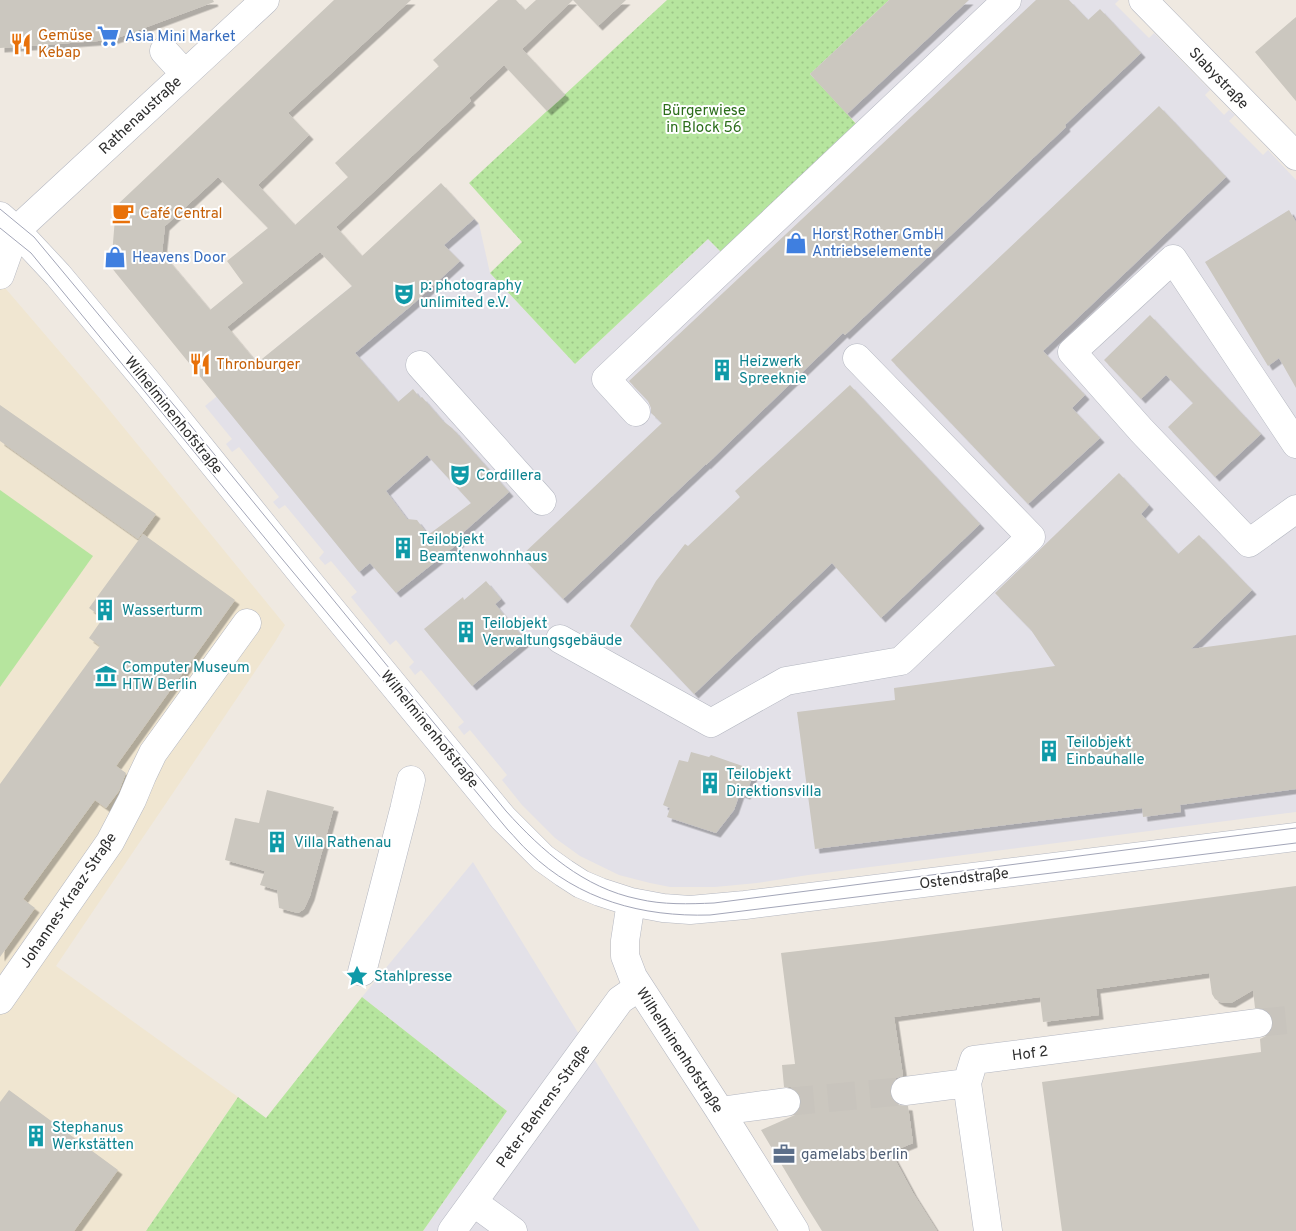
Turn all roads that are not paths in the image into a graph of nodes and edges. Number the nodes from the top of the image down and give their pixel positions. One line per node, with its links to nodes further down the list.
1 (264, 0): 5 (street, Rathenaustraße)
2 (1007, 0): 11 (street)
3 (1143, 0): 6 (street, Slabystraße)
4 (164, 51): 5 (street)
5 (185, 74): 7 (street, Rathenaustraße)
6 (1296, 156)
7 (5, 228): 8 (street); 19 (street, Wilhelminenhofstraße)
8 (0, 274)
9 (857, 358): 16 (street)
10 (420, 365): 13 (street)
11 (636, 412)
12 (1296, 444): 14 (street)
13 (542, 501)
14 (1296, 508)
15 (247, 622): 22 (street, Johannes-Kraaz-Straße)
16 (560, 639)
17 (411, 780): 20 (street)
18 (1296, 837): 19 (street, Ostendstraße)
19 (632, 902): 21 (street, Wilhelminenhofstraße)
20 (362, 972)
21 (639, 988): 27 (street, Wilhelminenhofstraße); 28 (street, Peter-Behrens-Straße)
22 (0, 1000)
23 (1258, 1023): 24 (street, Hof 2)
24 (967, 1083): 25 (street); 32 (street, Hof 2)
25 (905, 1091)
26 (786, 1102): 27 (street)
27 (720, 1111): 31 (street, Wilhelminenhofstraße)
28 (473, 1202): 29 (street, Peter-Behrens-Straße); 30 (street)
29 (452, 1231)
30 (513, 1231)
31 (795, 1231)
32 (988, 1231)

